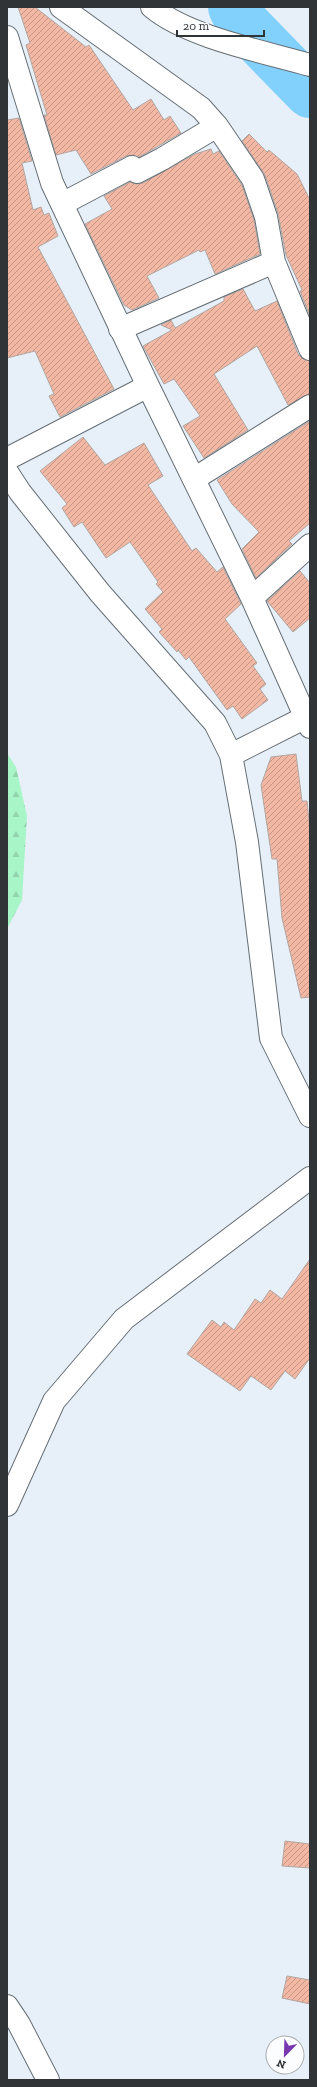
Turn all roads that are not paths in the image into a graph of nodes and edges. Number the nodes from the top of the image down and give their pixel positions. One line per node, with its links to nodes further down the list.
1 (61, 7): 5 (street)
2 (152, 7): 4 (street)
3 (7, 37): 6 (street)
4 (310, 65)
5 (217, 126): 6 (street); 7 (street)
6 (62, 204): 8 (street)
7 (274, 262): 8 (street); 9 (street)
8 (120, 329): 10 (street)
9 (310, 349)
10 (148, 386): 12 (street); 14 (street)
11 (310, 406): 14 (street)
12 (7, 459)
13 (7, 472): 18 (street)
14 (194, 479): 16 (street)
15 (310, 544): 16 (street)
16 (252, 598): 17 (street)
17 (306, 710): 18 (street)
18 (231, 755): 19 (street)
19 (310, 1116)
20 (310, 1178): 21 (street)
21 (7, 1505)
22 (7, 2006): 23 (street)
23 (48, 2080)

